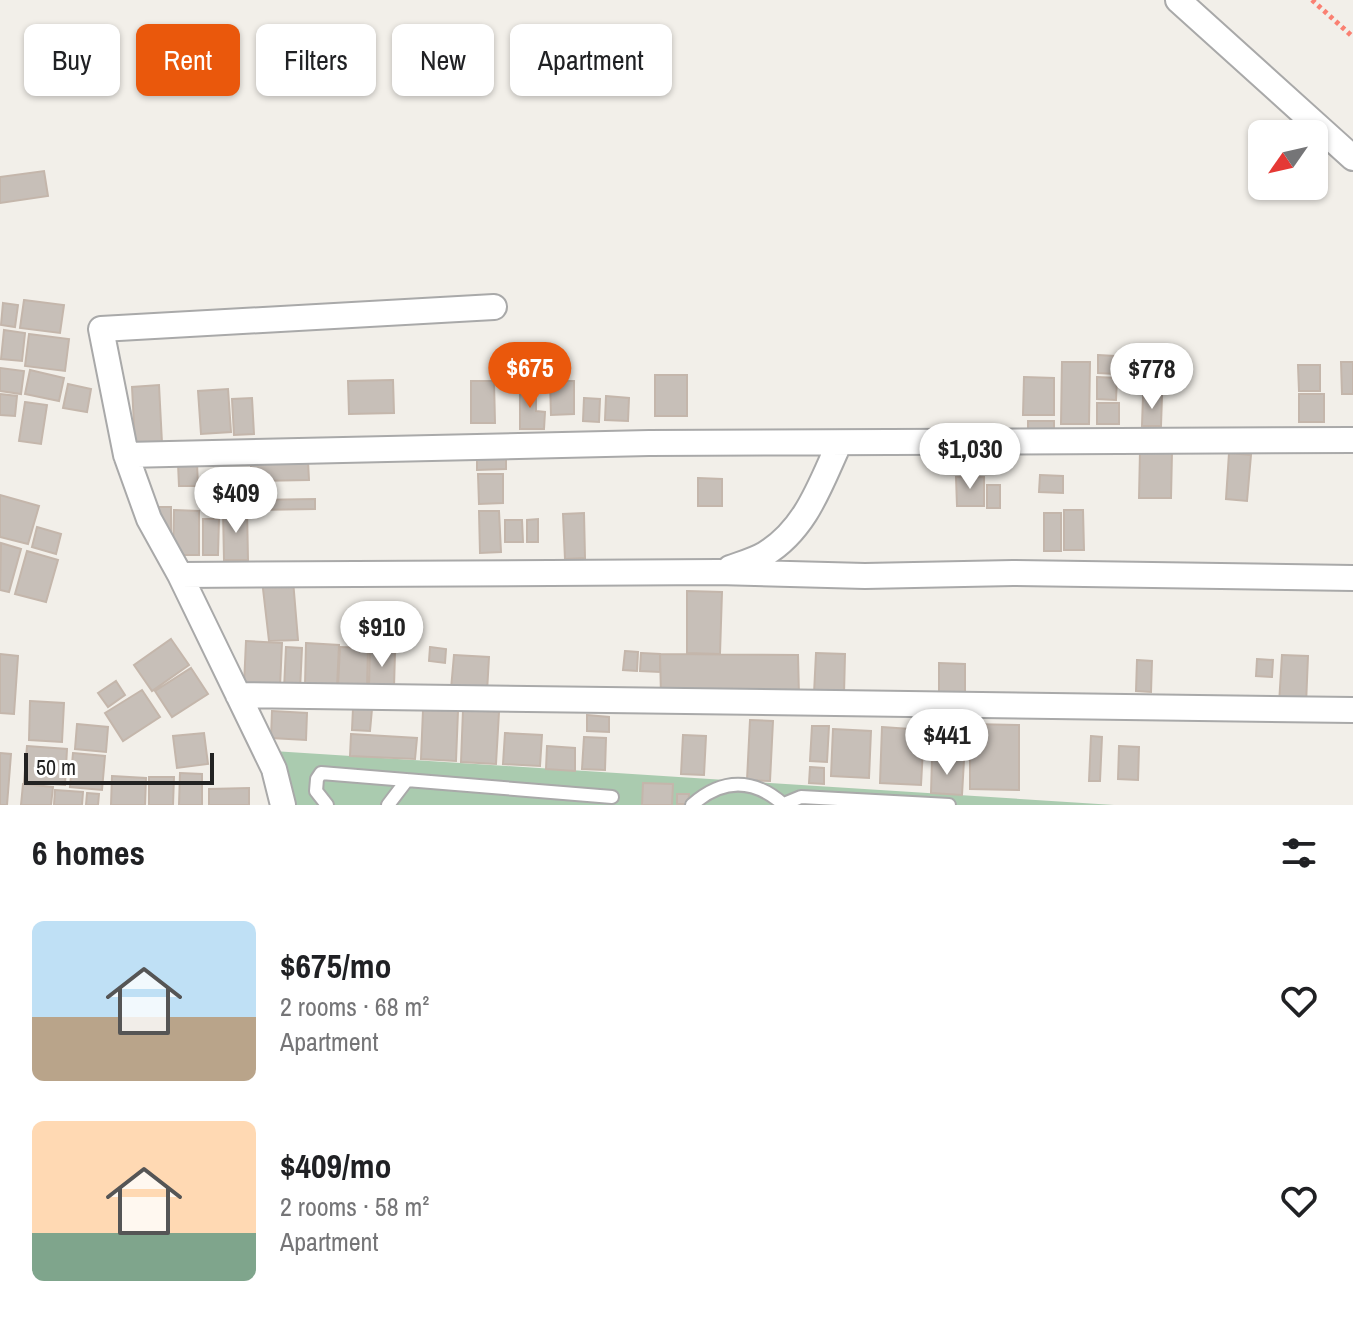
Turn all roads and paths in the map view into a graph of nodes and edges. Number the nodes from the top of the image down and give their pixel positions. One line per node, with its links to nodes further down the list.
1 (1178, 0): 4 (street)
2 (1312, 0): 3 (path)
3 (1353, 37)
4 (1353, 158)
5 (494, 307): 8 (street)
6 (1353, 440): 7 (street)
7 (839, 444): 8 (street); 9 (street)
8 (126, 455): 10 (street)
9 (718, 572): 10 (street); 11 (street)
10 (180, 575): 12 (street)
11 (1353, 578)
12 (238, 695): 13 (street); 17 (street)
13 (1353, 710)
14 (407, 780): 15 (lane); 18 (lane); 19 (lane)
15 (519, 791): 16 (lane); 20 (lane)
16 (612, 797)
17 (283, 805)
18 (327, 805)
19 (388, 805)
20 (518, 805)
21 (692, 805): 22 (lane)
22 (784, 805): 23 (lane)
23 (949, 805)

